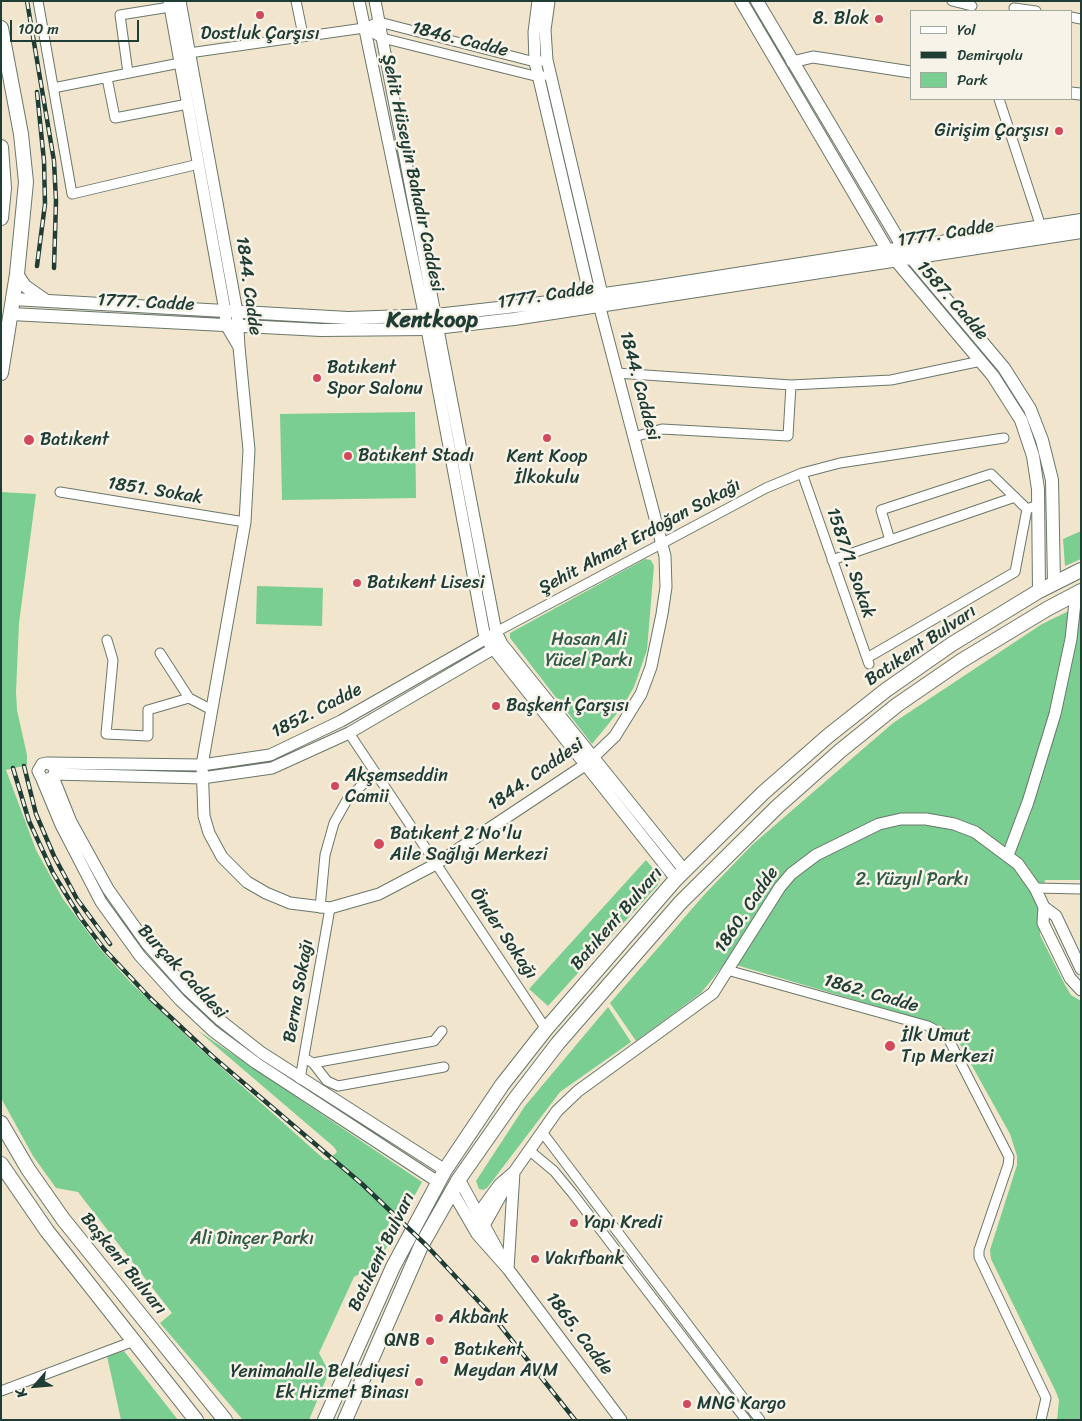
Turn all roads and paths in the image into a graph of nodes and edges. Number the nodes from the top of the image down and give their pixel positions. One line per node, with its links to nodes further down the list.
1 (38, 1): 27 (street)
2 (296, 1): 17 (street)
3 (359, 1): 16 (street, Şehit Hüseyin Bahadır Caddesi)
4 (374, 1): 14 (street, Şehit Hüseyin Bahadır Caddesi)
5 (538, 1): 20 (street)
6 (549, 1): 20 (street)
7 (741, 1): 22 (main road, 1587. Cadde)
8 (757, 1): 21 (main road, 1587. Cadde)
9 (952, 1): 11 (street)
10 (173, 3): 19 (street, 1844. Cadde); 24 (street)
11 (972, 6)
12 (1014, 7): 13 (street)
13 (1030, 10)
14 (379, 22): 16 (street); 18 (street, Şehit Hüseyin Bahadır Caddesi); 20 (street, 1846. Cadde)
15 (1, 28): 38 (main road)
16 (364, 28): 17 (street); 18 (street, 1846. Cadde); 44 (street, Şehit Hüseyin Bahadır Caddesi)
17 (303, 35): 19 (street)
18 (382, 38): 25 (street, 1846. Cadde); 44 (street, Şehit Hüseyin Bahadır Caddesi)
19 (183, 57): 24 (street); 29 (street, 1844. Cadde); 42 (street, 1844. Cadde)
20 (541, 61): 25 (street)
21 (792, 62): 22 (main road); 23 (street); 36 (main road, 1587. Cadde)
22 (781, 69): 37 (main road, 1587. Cadde)
23 (910, 72)
24 (128, 73): 26 (street)
25 (544, 76): 41 (street)
26 (107, 78): 27 (street); 29 (street)
27 (53, 88): 31 (street)
28 (999, 100): 34 (street)
29 (188, 104): 31 (street, 1844. Cadde)
30 (1, 147): 32 (main road)
31 (199, 164): 42 (street, 1844. Cadde)
32 (1, 218)
33 (1081, 220): 34 (main road, 1777. Cadde)
34 (1041, 227): 36 (main road, 1777. Cadde)
35 (1081, 232): 36 (main road, 1777. Cadde)
36 (907, 253): 37 (main road, 1777. Cadde); 63 (main road, 1587. Cadde)
37 (891, 256): 41 (main road, 1777. Cadde); 48 (main road, 1587. Cadde)
38 (17, 274): 39 (main road); 40 (main road)
39 (7, 299): 40 (main road, 1777. Cadde); 43 (main road)
40 (48, 301): 42 (main road, 1777. Cadde)
41 (598, 302): 44 (main road, 1777. Cadde); 46 (main road, 1777. Cadde); 50 (street, 1844. Caddesi)
42 (231, 311): 44 (main road, 1777. Cadde); 45 (street, 1844. Cadde)
43 (6, 314): 45 (main road, 1777. Cadde); 49 (main road)
44 (430, 315): 46 (street, Şehit Hüseyin Bahadır Caddesi)
45 (232, 325): 46 (main road, 1777. Cadde); 47 (street, 1844. Cadde)
46 (433, 328): 68 (street, Şehit Hüseyin Bahadır Caddesi); 69 (street, Şehit Hüseyin Bahadır Caddesi)
47 (239, 346): 58 (street, 1844. Caddesi)
48 (981, 361): 51 (street); 57 (main road, 1587. Cadde)
49 (1, 373)
50 (617, 373): 51 (street); 52 (street, 1844. Caddesi)
51 (791, 385): 52 (street)
52 (634, 437): 60 (street, 1844. Caddesi)
53 (1004, 438): 54 (street, Şehit Ahmet Erdoğan Sokağı)
54 (802, 473): 60 (street, Şehit Ahmet Erdoğan Sokağı); 61 (street, 1587/1. Sokak)
55 (60, 492): 58 (street, 1851. Sokak)
56 (1015, 497): 57 (street); 59 (street); 59 (street)
57 (1032, 507): 61 (street, 1587/1. Sokak); 62 (main road, 1587. Cadde)
58 (245, 522): 74 (street, 1844. Caddesi)
59 (890, 540): 61 (street)
60 (663, 543): 68 (street, Şehit Ahmet Erdoğan Sokağı); 76 (street, 1844. Caddesi)
61 (832, 560)
62 (1039, 567): 63 (street); 66 (main road, 1587. Cadde)
63 (1054, 567): 65 (main road, 1587. Cadde)
64 (1081, 570): 65 (main road, Batıkent Bulvarı)
65 (1054, 583): 66 (main road, Batıkent Bulvarı)
66 (1039, 591): 85 (main road, Batıkent Bulvarı)
67 (1079, 592): 83 (street); 105 (main road, Batıkent Bulvarı)
68 (496, 632): 69 (street, 1852. Cadde); 71 (street, Şehit Hüseyin Bahadır Caddesi)
69 (485, 638): 71 (street, Şehit Hüseyin Bahadır Caddesi); 78 (street, 1852. Cadde)
70 (107, 640): 73 (street)
71 (497, 647): 75 (street, 1852. Cadde); 76 (street, Şehit Hüseyin Bahadır Caddesi)
72 (160, 653): 73 (street)
73 (189, 698): 74 (street)
74 (212, 710): 78 (street, 1844. Caddesi)
75 (348, 733): 79 (street, Önder Sokağı); 82 (street, 1852. Cadde)
76 (589, 761): 84 (street, 1844. Caddesi); 85 (street, Şehit Hüseyin Bahadır Caddesi)
77 (46, 763): 78 (street, 1852. Cadde); 80 (street); 81 (street)
78 (202, 765): 82 (street, 1844. Caddesi)
79 (374, 772): 84 (street, Önder Sokağı); 89 (street, Berna Sokağı)
80 (54, 775): 81 (street); 82 (street, 1852. Cadde); 98 (street, Burçak Caddesi)
81 (41, 777): 104 (street, Burçak Caddesi)
82 (202, 778): 89 (street, 1844. Caddesi)
83 (1008, 855): 86 (street, 1860. Cadde); 91 (street, 1860. Cadde)
84 (436, 864): 89 (street, 1844. Caddesi); 93 (street, Önder Sokağı)
85 (681, 875): 93 (main road, Batıkent Bulvarı)
86 (1036, 888): 87 (street); 88 (street, 1860. Cadde)
87 (1081, 888)
88 (1044, 907): 90 (street, 1860. Cadde); 92 (street, 1860. Cadde)
89 (325, 908): 95 (street, Berna Sokağı)
90 (1081, 969)
91 (727, 970): 100 (street, 1860. Cadde); 120 (street, 1862. Cadde)
92 (1081, 990)
93 (546, 1029): 104 (main road, Batıkent Bulvarı)
94 (442, 1031): 96 (street)
95 (304, 1058): 96 (street); 98 (street, Berna Sokağı)
96 (313, 1063): 97 (street)
97 (444, 1067)
98 (300, 1078): 104 (street, Burçak Caddesi)
99 (1, 1124): 114 (main road, Başkent Bulvarı)
100 (542, 1132): 101 (street, 1860. Cadde); 119 (street)
101 (530, 1151): 102 (street, 1860. Cadde); 118 (street)
102 (514, 1172): 106 (street, 1860. Cadde); 108 (street, 1860. Cadde); 110 (street)
103 (4, 1173): 111 (main road)
104 (442, 1176): 105 (main road); 115 (main road, Batıkent Bulvarı)
105 (456, 1185): 106 (street, 1865. Cadde); 107 (street, 1865. Cadde); 116 (main road, Batıkent Bulvarı)
106 (478, 1213): 107 (street, 1860. Cadde); 108 (street, 1865. Cadde)
107 (471, 1223): 109 (street, 1865. Cadde)
108 (485, 1225): 109 (street, 1860. Cadde); 110 (street, 1865. Cadde)
109 (477, 1234): 110 (street, 1865. Cadde)
110 (508, 1269): 117 (street, 1865. Cadde)
111 (134, 1341): 112 (street); 113 (main road)
112 (1, 1391)
113 (196, 1420)
114 (225, 1420)
115 (325, 1420)
116 (345, 1420)
117 (621, 1420)
118 (746, 1420)
119 (760, 1420)
120 (1041, 1420)

